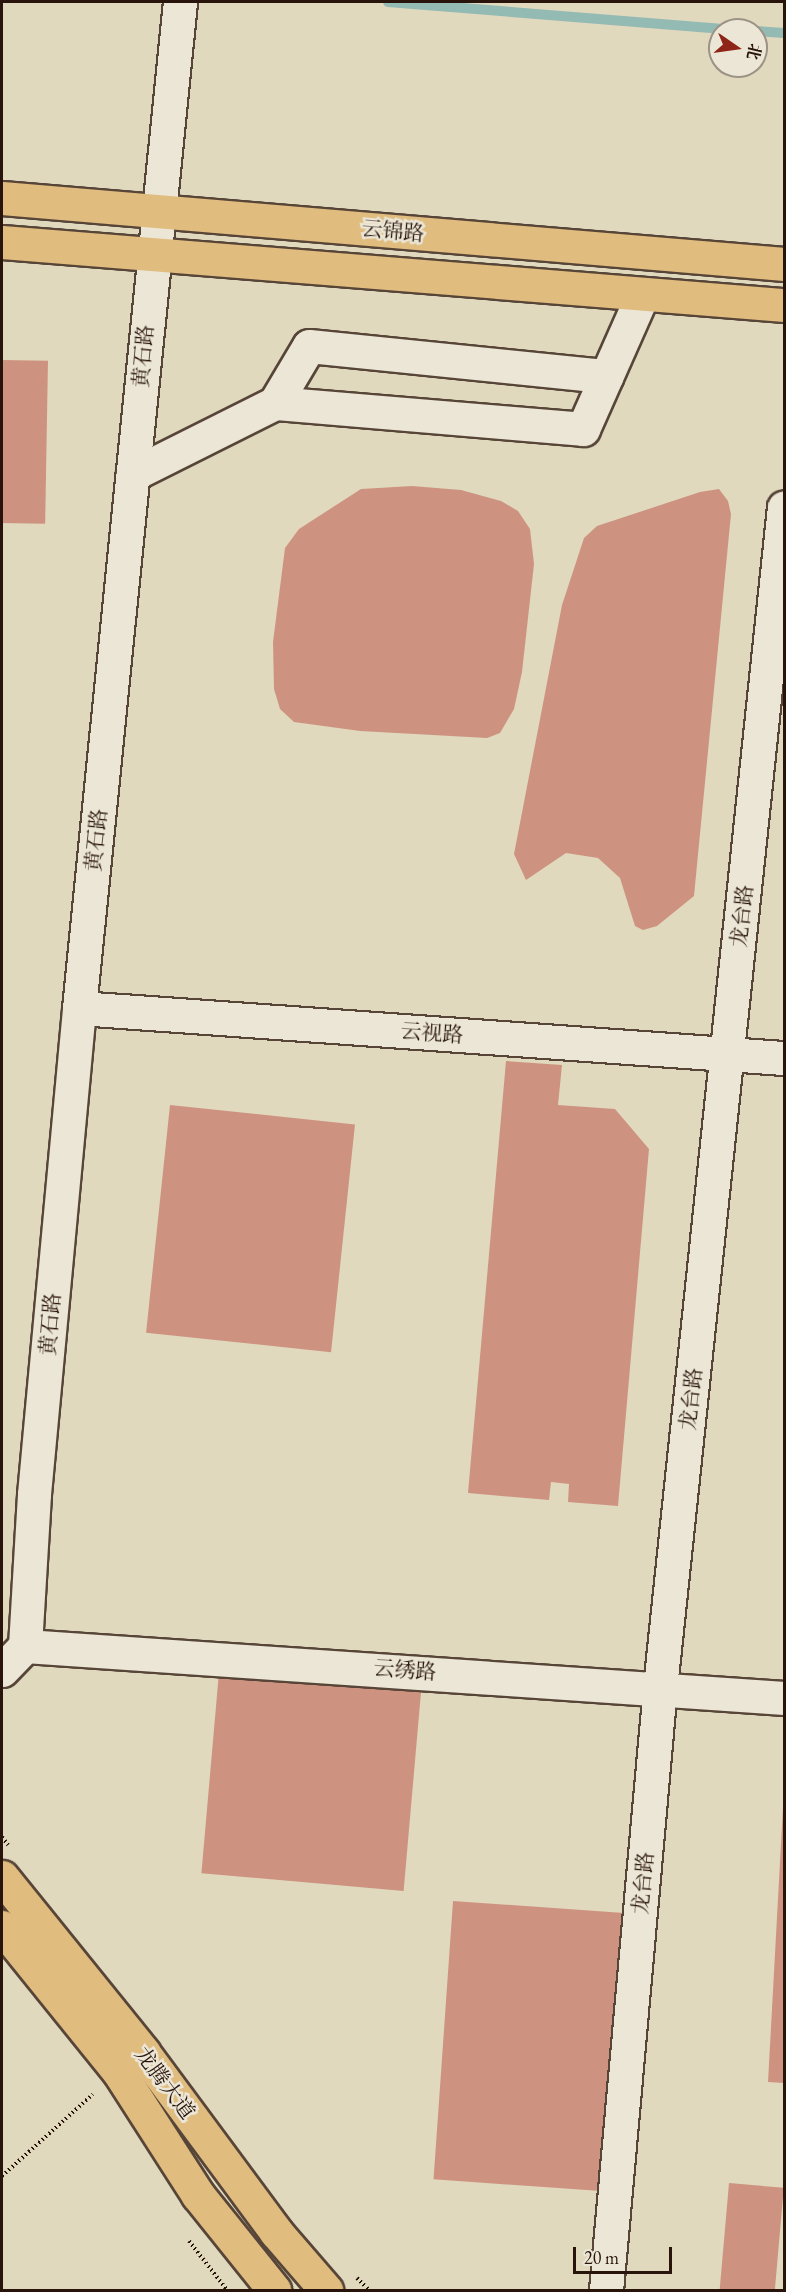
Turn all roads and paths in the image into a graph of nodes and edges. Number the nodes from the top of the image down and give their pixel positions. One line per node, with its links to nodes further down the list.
1 (180, 2): 3 (street, 黄石路)
2 (2, 198): 3 (main road, 云锦路)
3 (158, 211): 5 (street, 黄石路); 6 (main road, 云锦路)
4 (2, 242): 5 (main road, 云锦路)
5 (152, 255): 7 (main road, 云锦路); 11 (street, 黄石路)
6 (784, 264)
7 (642, 296): 8 (main road, 云锦路); 9 (street)
8 (784, 305)
9 (606, 376): 10 (street); 10 (street)
10 (275, 403): 11 (street)
11 (133, 474): 13 (street, 黄石路)
12 (784, 508): 14 (street, 龙台路)
13 (79, 1008): 14 (street, 云视路); 16 (street, 黄石路)
14 (727, 1054): 15 (street, 云视路); 18 (street, 龙台路)
15 (784, 1058)
16 (25, 1646): 17 (street); 18 (street, 云绣路)
17 (2, 1670)
18 (660, 1687): 19 (street, 云绣路); 26 (street, 龙台路)
19 (784, 1698)
20 (2, 1877): 25 (main road, 龙腾大道)
21 (2, 1927): 22 (main road, 龙腾大道)
22 (118, 2072): 23 (path); 24 (main road, 龙腾大道)
23 (2, 2176)
24 (274, 2290)
25 (327, 2290)
26 (606, 2290)

